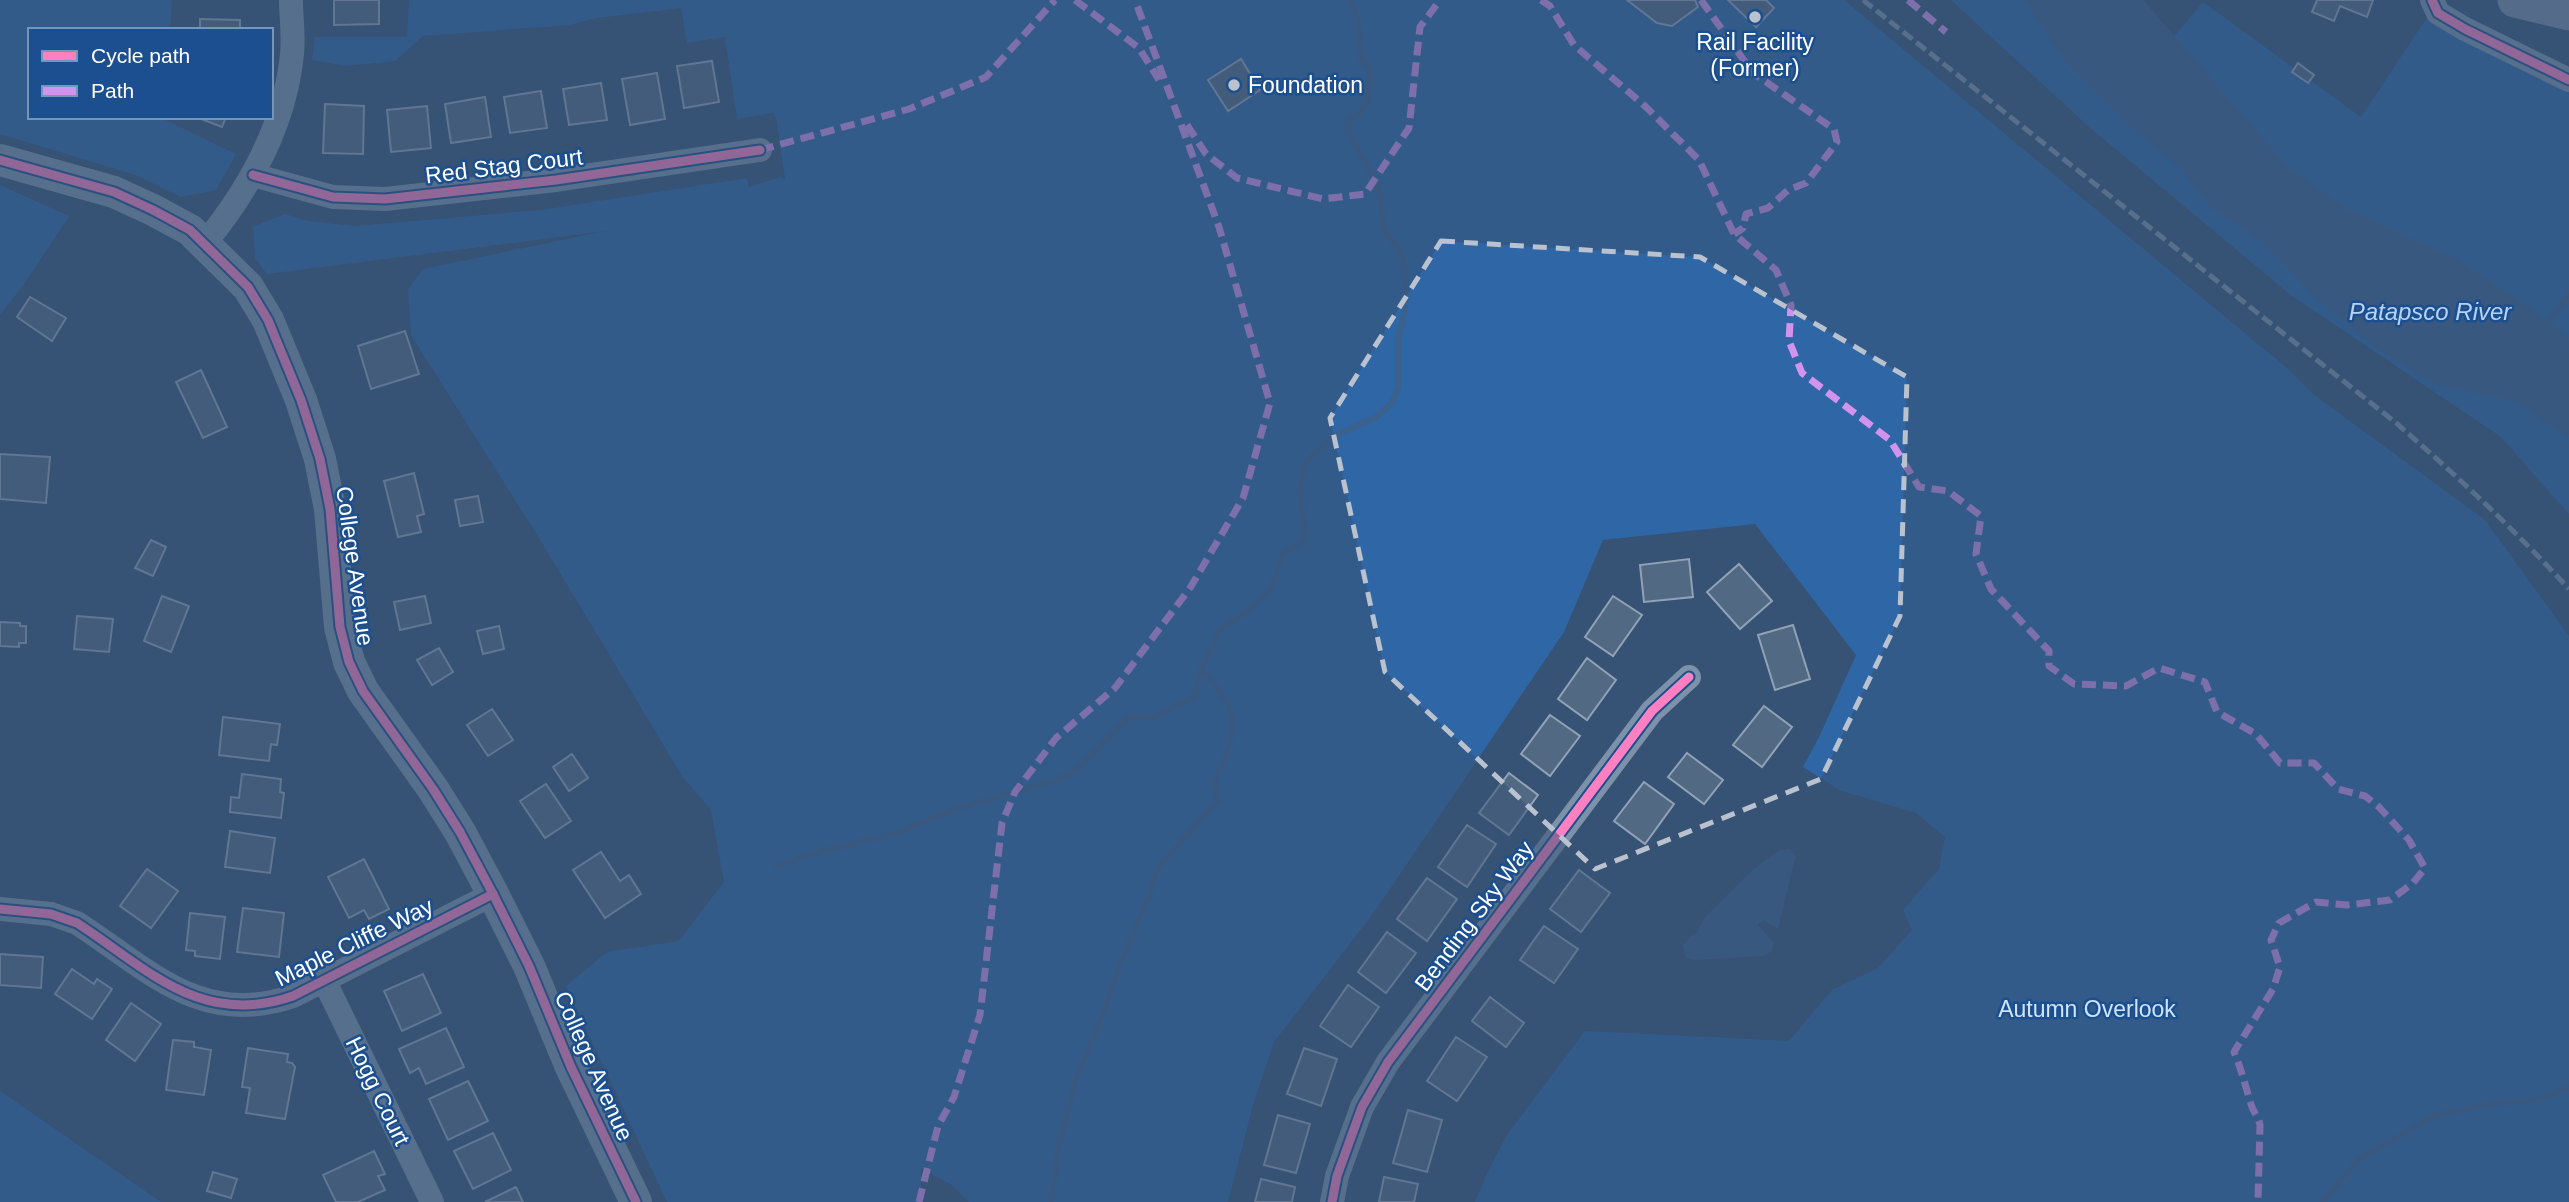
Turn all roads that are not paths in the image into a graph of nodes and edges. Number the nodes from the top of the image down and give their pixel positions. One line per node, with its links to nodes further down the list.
1 (291, 0): 8 (street)
2 (2432, 0): 5 (street)
3 (2515, 0): 4 (main road)
4 (2569, 13)
5 (2569, 80)
6 (760, 150): 8 (street, Red Stag Court)
7 (0, 160): 9 (street, College Avenue)
8 (253, 175): 9 (street)
9 (205, 243): 11 (street, College Avenue)
10 (1689, 677): 16 (street, Bending Sky Way)
11 (493, 894): 13 (street, Maple Cliffe Way); 15 (street, College Avenue)
12 (0, 909): 13 (street, Maple Cliffe Way)
13 (324, 980): 14 (street, Hogg Court)
14 (432, 1202)
15 (636, 1202)
16 (1332, 1202)

